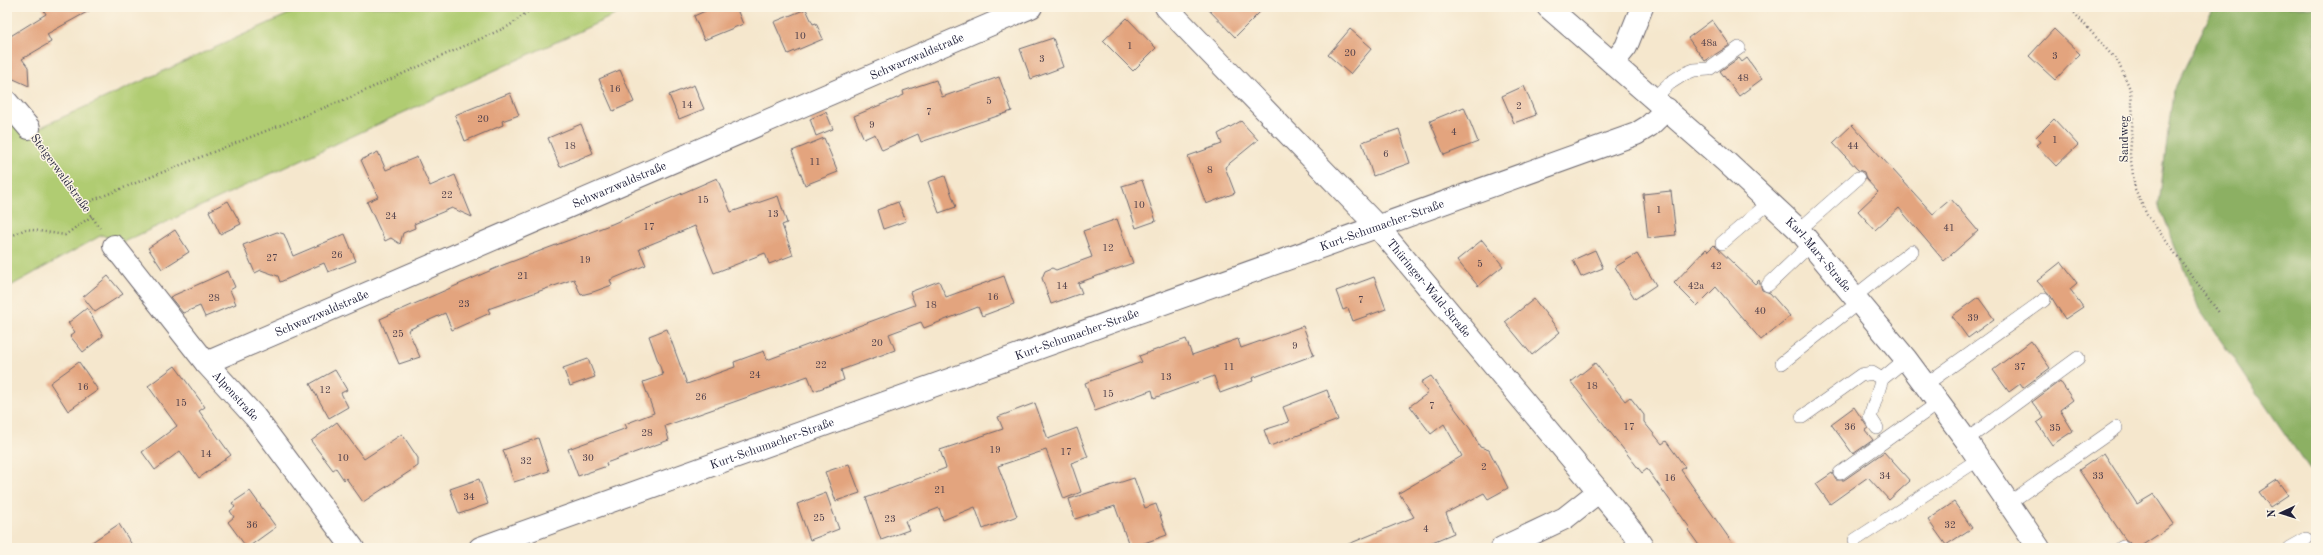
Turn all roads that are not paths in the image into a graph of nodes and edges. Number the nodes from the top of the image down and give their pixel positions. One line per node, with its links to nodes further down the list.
1 (1031, 7): 22 (street, Schwarzwaldstraße)
2 (1166, 7): 12 (street, Thüringer-Wald-Straße)
3 (1548, 7): 6 (street, Karl-Marx-Straße)
4 (1642, 7): 6 (street)
5 (1739, 48): 8 (lane)
6 (1614, 62): 8 (street, Karl-Marx-Straße)
7 (7, 102): 9 (street, Steigerwaldstraße)
8 (1660, 104): 11 (street, Karl-Marx-Straße); 12 (street, Kurt-Schumacher-Straße)
9 (28, 128)
10 (1858, 178): 13 (lane)
11 (1770, 202): 13 (street, Karl-Marx-Straße); 14 (lane)
12 (1378, 227): 33 (street, Thüringer-Wald-Straße); 38 (street, Kurt-Schumacher-Straße)
13 (1805, 238): 17 (lane); 18 (street, Karl-Marx-Straße)
14 (1722, 243)
15 (114, 246): 22 (street, Alpenstraße)
16 (1912, 251): 18 (lane)
17 (1768, 285)
18 (1857, 299): 21 (street, Karl-Marx-Straße); 23 (lane)
19 (2044, 300): 25 (lane)
20 (2078, 358): 30 (lane)
21 (1906, 359): 24 (lane); 25 (street, Karl-Marx-Straße)
22 (206, 363): 37 (street, Alpenstraße)
23 (1782, 363)
24 (1882, 379): 27 (lane); 28 (lane)
25 (1925, 385): 26 (street, Karl-Marx-Straße)
26 (1938, 403): 30 (street, Karl-Marx-Straße); 32 (lane)
27 (1802, 417)
28 (1877, 428)
29 (2116, 428): 34 (lane)
30 (1966, 440): 31 (street, Karl-Marx-Straße)
31 (1979, 459): 34 (street, Karl-Marx-Straße); 36 (lane)
32 (1840, 474)
33 (1598, 492): 39 (street); 40 (street, Thüringer-Wald-Straße)
34 (2009, 503): 41 (street, Karl-Marx-Straße)
35 (2306, 539): 42 (lane)
36 (1855, 540)
37 (353, 548)
38 (480, 548)
39 (1502, 548)
40 (1643, 548)
41 (2039, 548)
42 (2290, 548)

